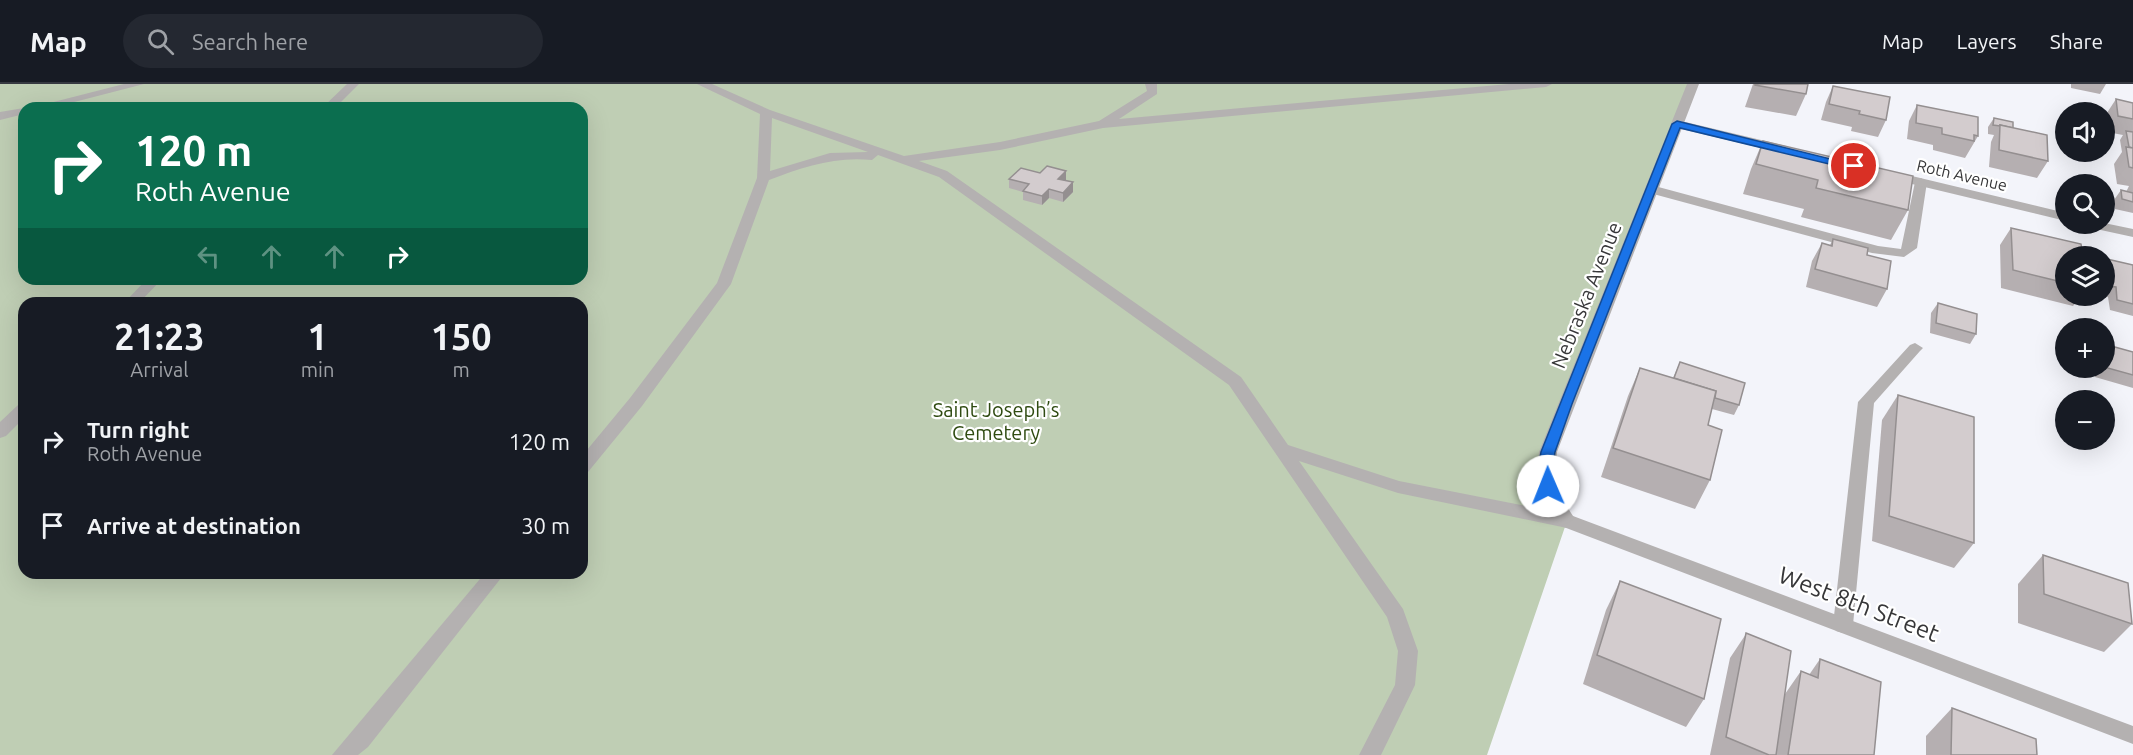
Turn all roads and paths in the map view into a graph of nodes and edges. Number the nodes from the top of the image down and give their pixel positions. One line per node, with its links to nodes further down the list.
1 (138, 84): 7 (street)
2 (353, 84): 8 (street)
3 (703, 84): 10 (street)
4 (1151, 84): 12 (street)
5 (1546, 84): 12 (street)
6 (1693, 84): 13 (street, Nebraska Avenue)
7 (62, 102)
8 (334, 102)
9 (18, 112): 11 (street)
10 (766, 112): 15 (street); 17 (street)
11 (0, 117)
12 (1103, 124): 15 (street)
13 (1677, 124): 14 (street); 19 (street, Nebraska Avenue)
14 (1793, 152)
15 (900, 160): 17 (street); 28 (street)
16 (1874, 171): 18 (street, Roth Avenue)
17 (763, 178): 29 (street)
18 (1921, 182): 19 (street); 20 (street, Roth Avenue)
19 (1651, 189): 30 (street, Nebraska Avenue)
20 (2055, 214)
21 (2115, 229): 22 (street)
22 (2133, 233)
23 (149, 285): 24 (street)
24 (137, 297)
25 (1915, 348): 32 (street)
26 (18, 415): 27 (street)
27 (0, 432)
28 (1284, 450): 30 (street, West 8th Street); 35 (street)
29 (588, 461)
30 (1567, 521): 32 (street, West 8th Street)
31 (491, 579): 34 (street)
32 (1843, 625): 33 (street, West 8th Street)
33 (2133, 735)
34 (343, 755)
35 (1370, 755)

